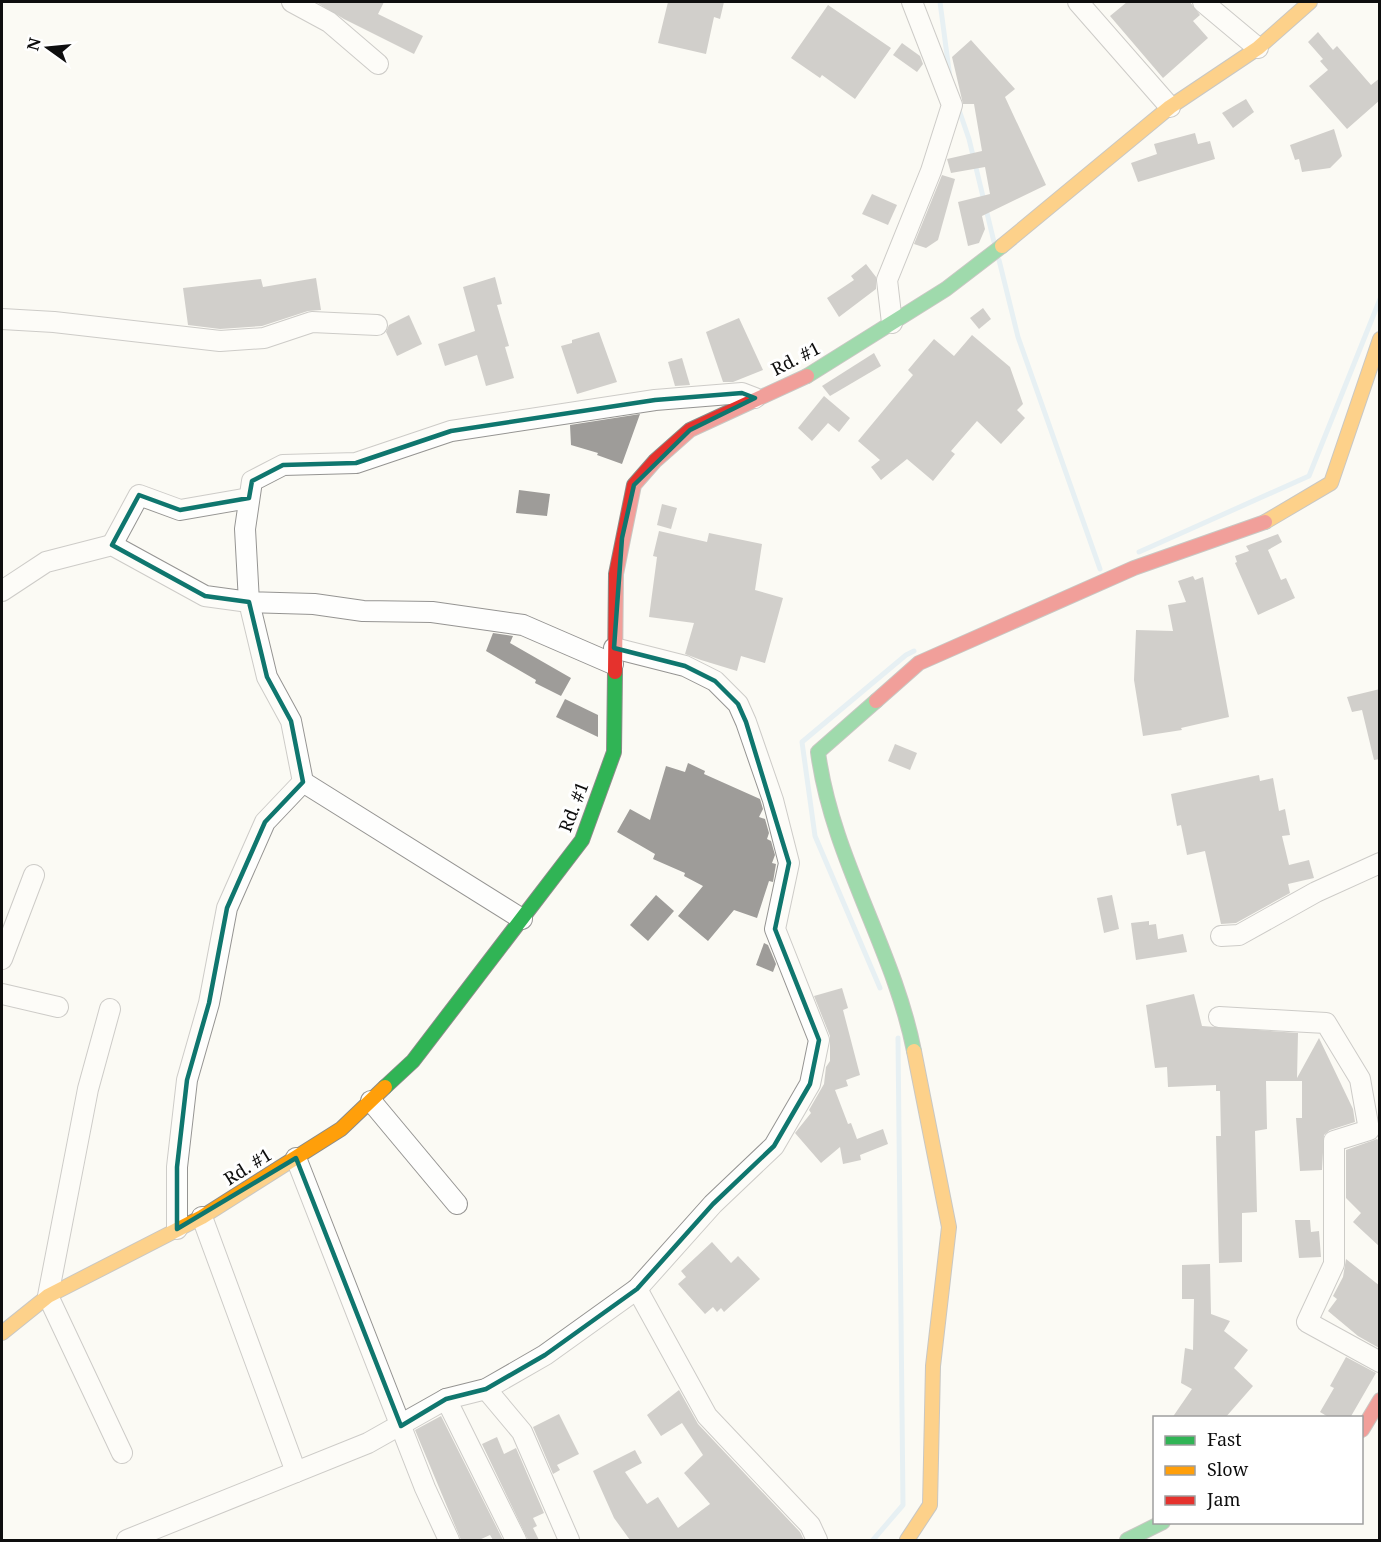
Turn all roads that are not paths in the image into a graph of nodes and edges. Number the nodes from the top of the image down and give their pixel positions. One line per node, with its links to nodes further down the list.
1 (292, 2): 7 (street)
2 (912, 2): 10 (street)
3 (1078, 2): 8 (street)
4 (1203, 2): 6 (street)
5 (1310, 2): 6 (main road, Rd. #1)
6 (1258, 48): 8 (main road, Rd. #1)
7 (378, 64)
8 (1170, 108): 10 (main road, Rd. #1)
9 (2, 319): 11 (street)
10 (892, 323): 13 (main road, Rd. #1)
11 (376, 325)
12 (1380, 339): 51 (main road)
13 (754, 398): 14 (street); 18 (main road, Rd. #1)
14 (249, 498): 15 (street); 17 (street)
15 (112, 545): 16 (street); 17 (street)
16 (5, 586)
17 (249, 602): 18 (street); 19 (street)
18 (614, 656): 22 (main road, Rd. #1); 34 (street)
19 (303, 782): 22 (street); 33 (street)
20 (1380, 863): 23 (street)
21 (34, 875): 24 (street)
22 (522, 919): 29 (main road, Rd. #1)
23 (1221, 936)
24 (2, 959)
25 (2, 994): 26 (street)
26 (58, 1007)
27 (110, 1009): 35 (street)
28 (1220, 1017): 37 (street)
29 (370, 1101): 30 (main road, Rd. #1); 31 (street)
30 (296, 1158): 32 (main road, Rd. #1); 41 (street)
31 (457, 1204)
32 (202, 1217): 33 (main road, Rd. #1); 44 (street)
33 (177, 1229): 35 (main road, Rd. #1)
34 (637, 1289): 38 (street); 50 (street)
35 (48, 1296): 36 (main road, Rd. #1); 43 (street)
36 (2, 1333)
37 (1380, 1362)
38 (486, 1389): 39 (street); 49 (street)
39 (446, 1399): 41 (street); 48 (street)
40 (1380, 1400): 42 (main road)
41 (400, 1426): 44 (street); 47 (street)
42 (1363, 1428)
43 (122, 1453)
44 (296, 1472): 46 (street)
45 (1159, 1524): 52 (main road)
46 (127, 1540)
47 (449, 1540)
48 (516, 1540)
49 (569, 1540)
50 (817, 1540)
51 (907, 1540)
52 (1127, 1540)

